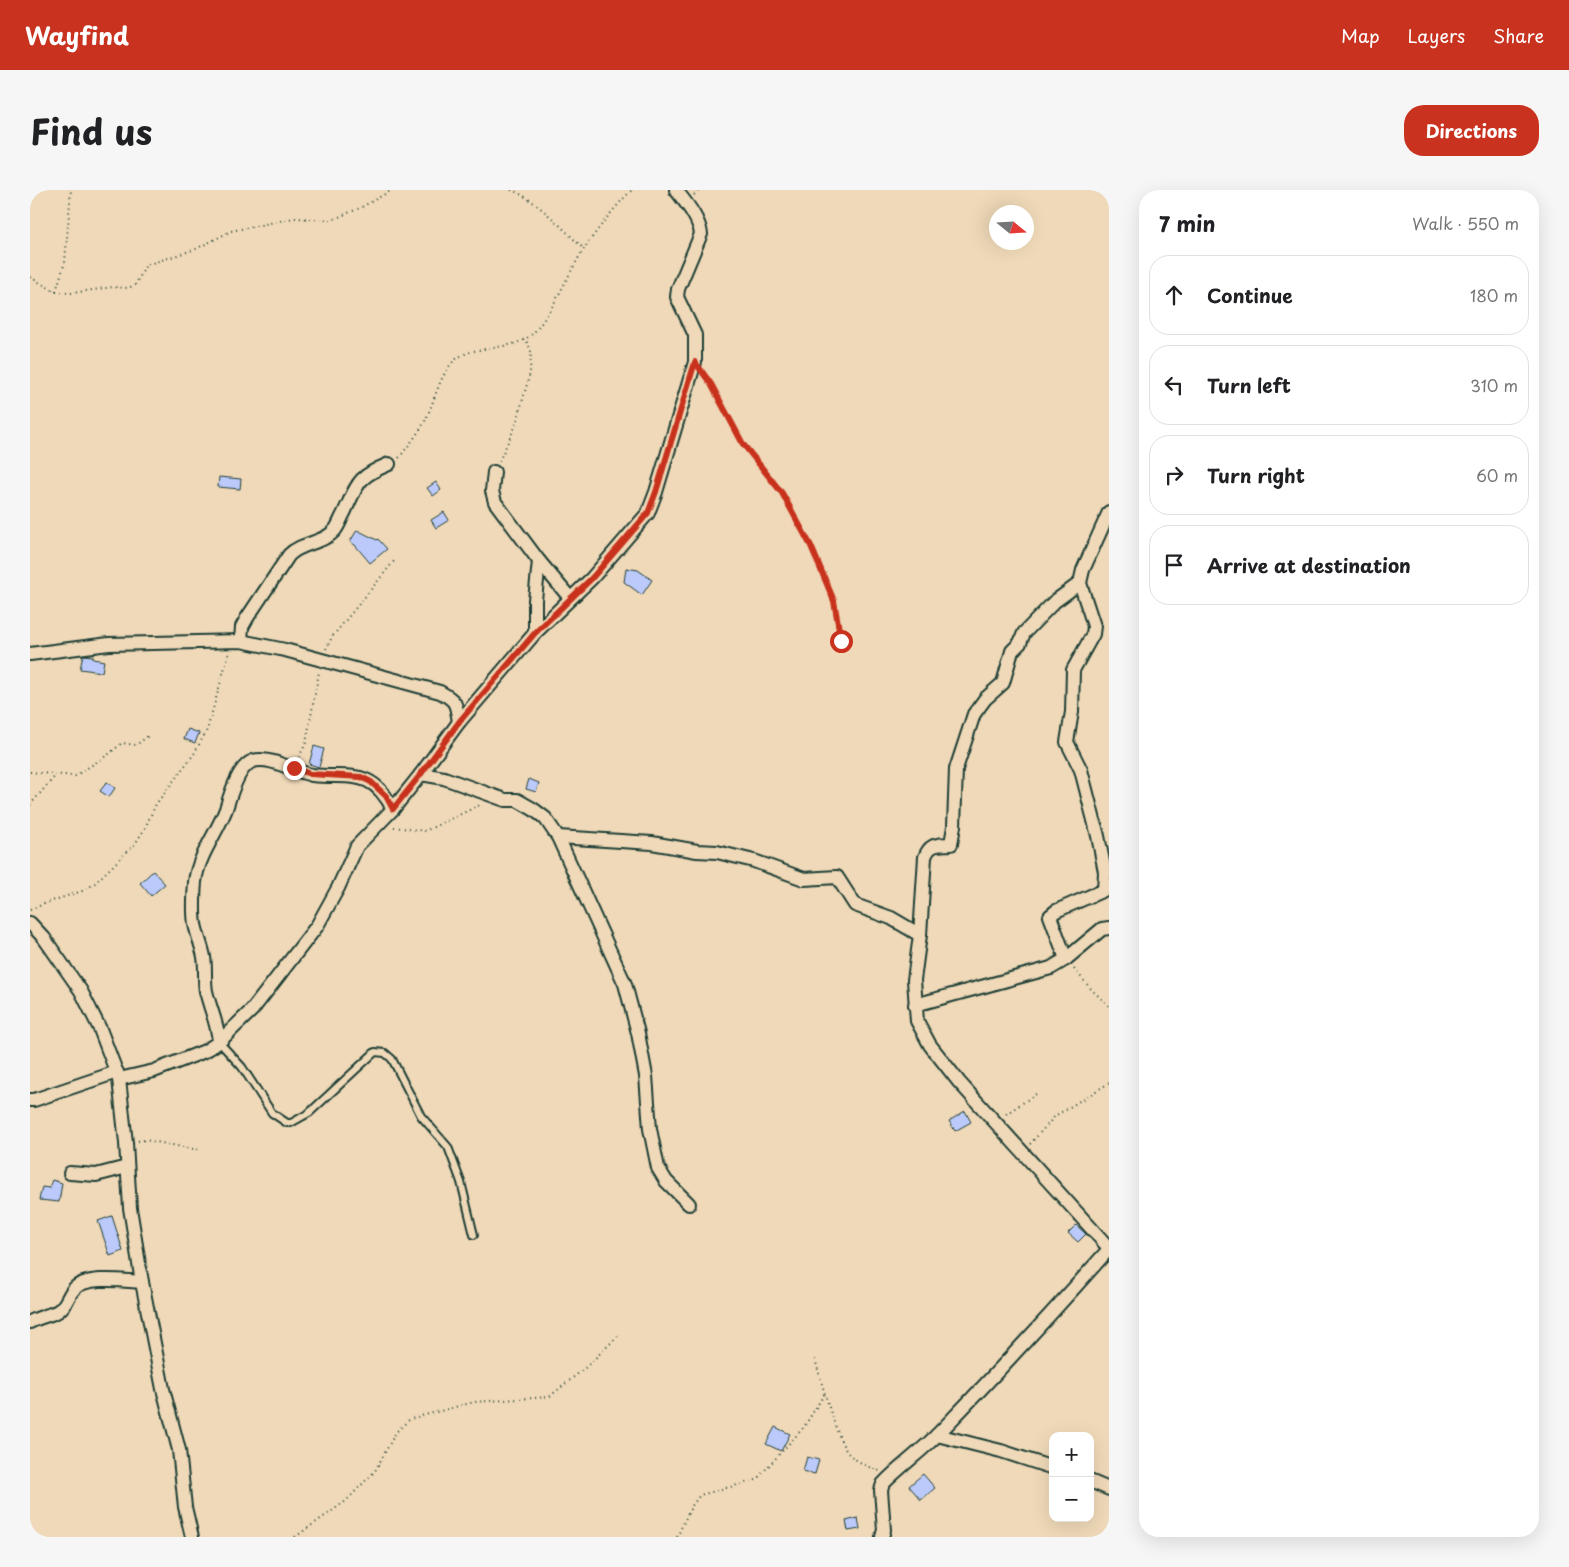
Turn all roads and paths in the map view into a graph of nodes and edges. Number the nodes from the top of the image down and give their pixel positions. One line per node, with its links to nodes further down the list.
1 (71, 190): 8 (path)
2 (392, 190): 8 (path)
3 (511, 190): 6 (path)
4 (632, 190): 6 (path)
5 (676, 190): 10 (street)
6 (584, 249): 9 (path)
7 (30, 277): 8 (path)
8 (56, 292)
9 (525, 339): 11 (path); 12 (path)
10 (695, 362): 17 (street); 20 (path)
11 (389, 464): 19 (street)
12 (494, 472): 15 (street)
13 (1109, 512): 16 (street)
14 (395, 560): 22 (path)
15 (539, 561): 17 (street); 18 (street)
16 (1080, 583): 37 (street); 38 (street)
17 (570, 598): 18 (street)
18 (535, 633): 23 (street)
19 (237, 641): 21 (street); 22 (street); 34 (path)
20 (841, 641)
21 (30, 654)
22 (321, 660): 23 (street); 25 (path)
23 (459, 722): 27 (street)
24 (148, 736): 28 (path)
25 (294, 768): 31 (street); 41 (street)
26 (30, 772): 28 (path)
27 (421, 774): 31 (street); 33 (street)
28 (56, 775): 30 (path)
29 (483, 804): 32 (path)
30 (30, 805)
31 (393, 809): 32 (street)
32 (377, 825): 41 (street)
33 (558, 837): 37 (street); 52 (street)
34 (30, 910)
35 (30, 923): 42 (street)
36 (1109, 928): 38 (street)
37 (920, 935): 39 (street)
38 (1066, 960): 39 (street); 40 (path)
39 (915, 1005): 46 (street)
40 (1109, 1006)
41 (219, 1042): 42 (street); 53 (lane)
42 (118, 1075): 45 (street); 47 (street)
43 (1109, 1083): 49 (path)
44 (1039, 1092): 46 (path)
45 (30, 1100)
46 (995, 1122): 49 (street)
47 (126, 1143): 48 (path); 50 (street)
48 (200, 1150)
49 (1023, 1152): 54 (street)
50 (128, 1168): 51 (street); 55 (street)
51 (70, 1173)
52 (689, 1204)
53 (474, 1236)
54 (1109, 1249): 60 (street)
55 (142, 1282): 56 (street); 65 (street)
56 (30, 1322)
57 (618, 1336): 66 (path)
58 (815, 1358): 59 (path)
59 (825, 1393): 62 (path); 67 (path)
60 (937, 1435): 61 (street); 62 (street)
61 (1049, 1467)
62 (892, 1474): 68 (street)
63 (1094, 1483): 64 (street)
64 (1109, 1489)
65 (192, 1537)
66 (295, 1537)
67 (677, 1537)
68 (882, 1537)

